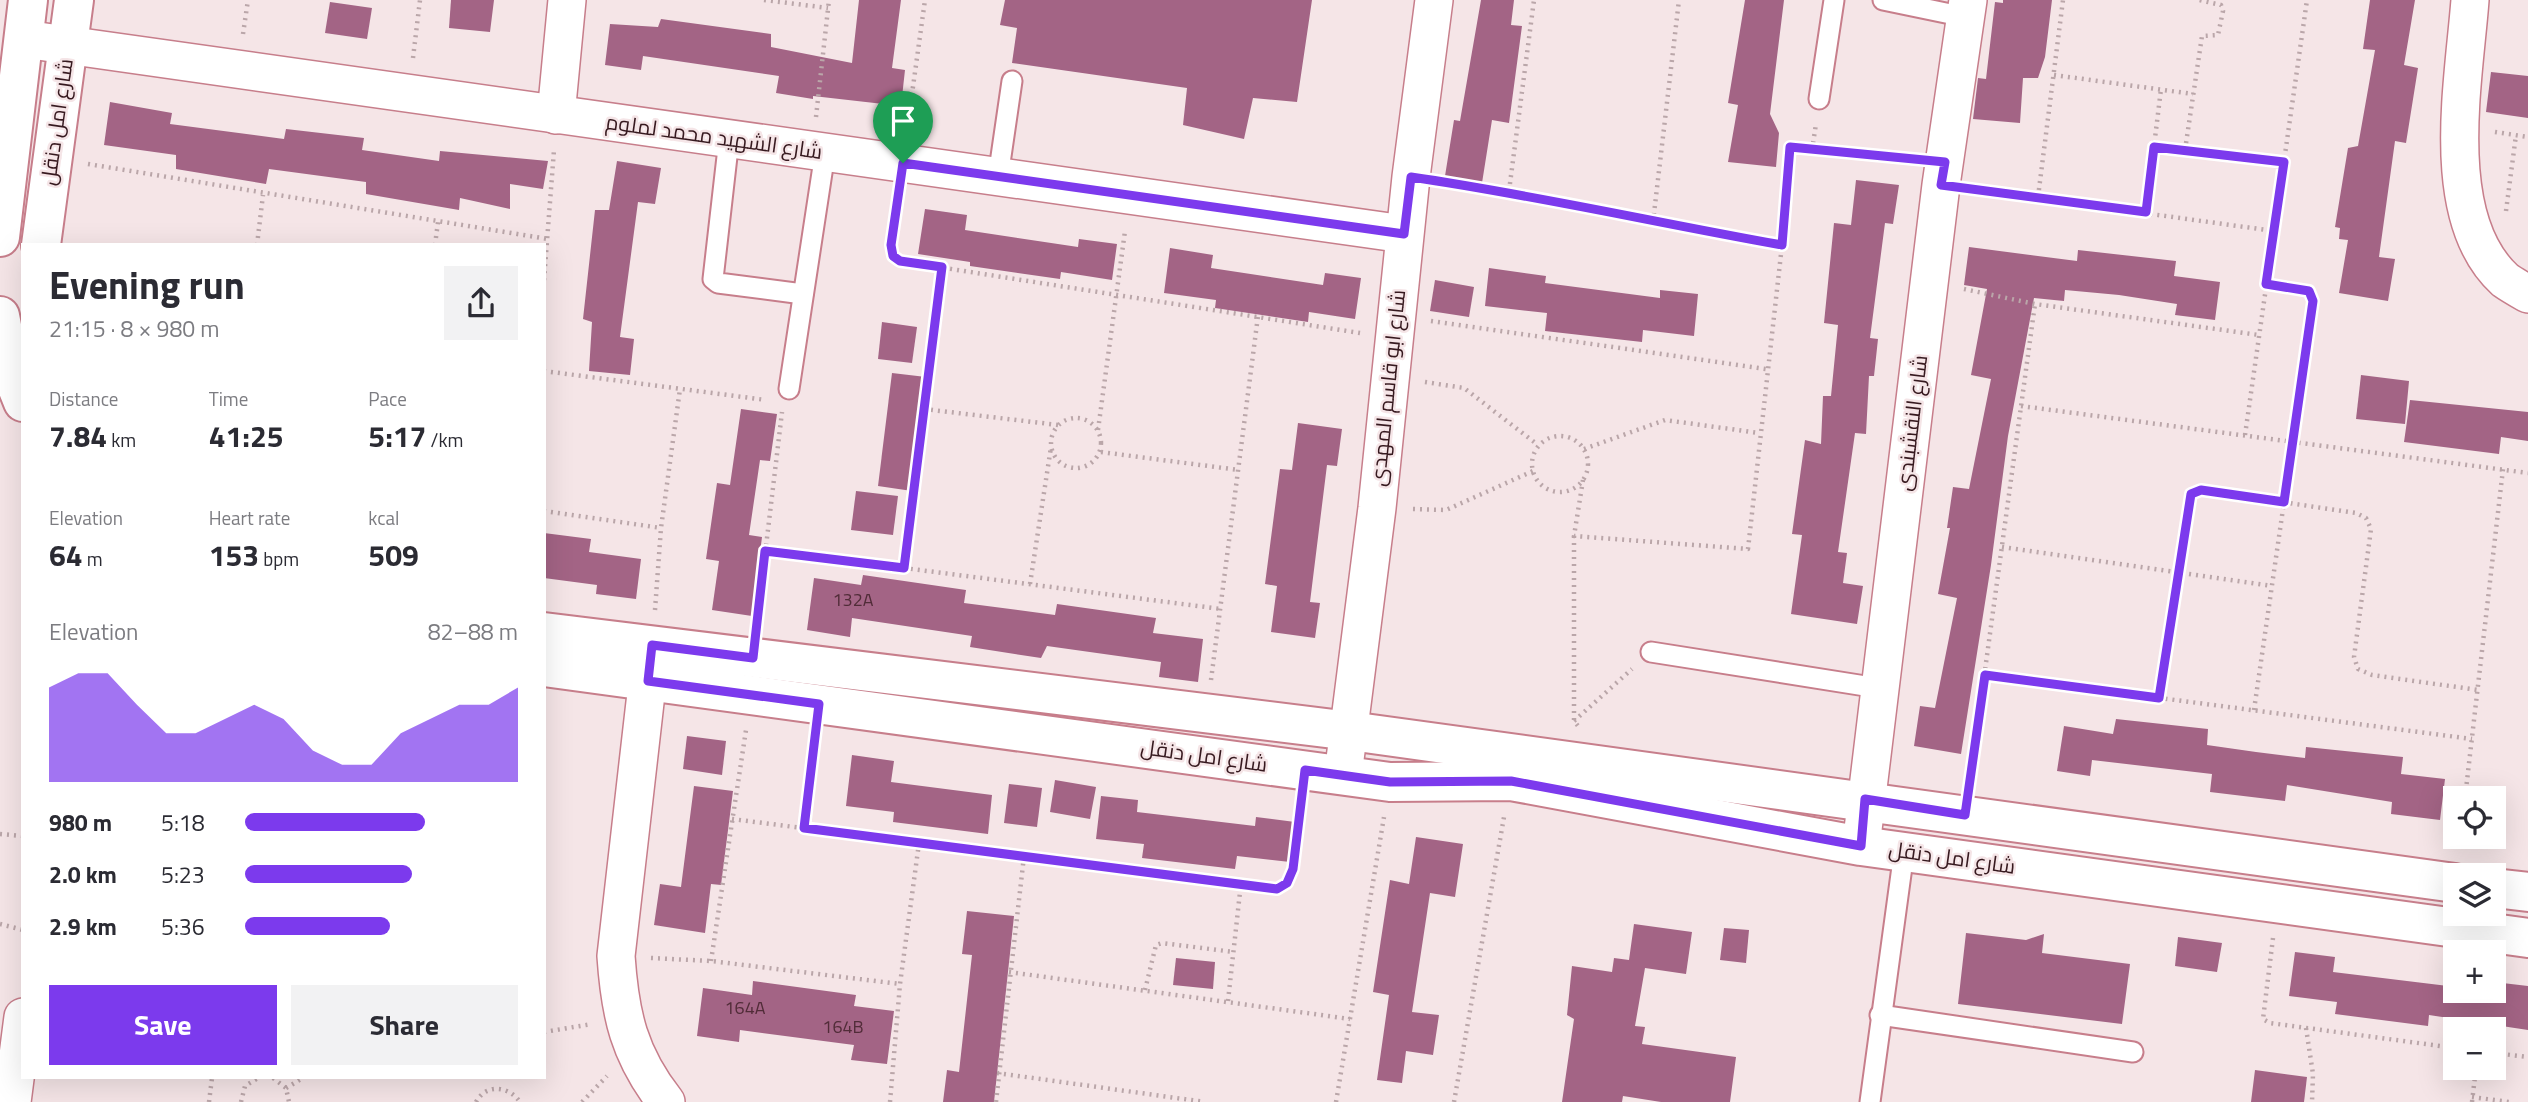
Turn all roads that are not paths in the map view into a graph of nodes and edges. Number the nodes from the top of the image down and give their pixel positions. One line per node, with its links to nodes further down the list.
1 (28, 0): 9 (street, شارع امل دنقل)
2 (74, 0): 10 (street, شارع امل دنقل)
3 (567, 0): 13 (street)
4 (1434, 0): 17 (street, شارع ابو قاسم المهدى)
5 (1834, 0): 12 (lane)
6 (1883, 0): 8 (lane)
7 (2470, 0): 21 (street)
8 (1967, 9): 30 (street, شارع النقشبندى)
9 (24, 39): 10 (street, شارع الشهيد محمد لملوم); 18 (street, شارع امل دنقل)
10 (68, 46): 13 (street, شارع الشهيد محمد لملوم); 19 (street, شارع امل دنقل)
11 (1012, 82): 16 (lane)
12 (1819, 99)
13 (556, 115): 14 (street, شارع الشهيد محمد لملوم)
14 (729, 139): 15 (street, شارع الشهيد محمد لملوم); 20 (lane)
15 (819, 152): 16 (street, شارع الشهيد محمد لملوم); 20 (lane)
16 (998, 177): 17 (street, شارع الشهيد محمد لملوم)
17 (1404, 234): 31 (street, شارع ابو قاسم المهدى)
18 (0, 237)
19 (41, 243)
20 (803, 294): 24 (lane)
21 (2528, 294)
22 (0, 316): 23 (street)
23 (21, 397)
24 (781, 399)
25 (546, 633): 27 (street, شارع امل دنقل)
26 (1651, 652): 30 (lane)
27 (650, 663): 28 (street, شارع امل دنقل); 29 (street, شارع امل دنقل); 44 (street)
28 (546, 667)
29 (752, 676): 31 (street, شارع امل دنقل); 32 (street, شارع امل دنقل)
30 (1878, 688): 33 (street, شارع النقشبندى)
31 (1350, 731): 32 (street, شارع ابو قاسم المهدى); 33 (street, شارع امل دنقل)
32 (1343, 775): 34 (street, شارع امل دنقل)
33 (1865, 799): 34 (street, شارع النقشبندى); 36 (street, شارع امل دنقل)
34 (1861, 846): 35 (street, شارع امل دنقل)
35 (1904, 852): 39 (street, شارع امل دنقل); 40 (lane)
36 (2443, 881)
37 (2506, 889): 38 (street)
38 (2528, 892)
39 (2528, 937)
40 (1880, 1015): 42 (lane); 45 (lane)
41 (21, 1032): 43 (street)
42 (2133, 1052)
43 (12, 1102)
44 (666, 1102)
45 (1870, 1102)

